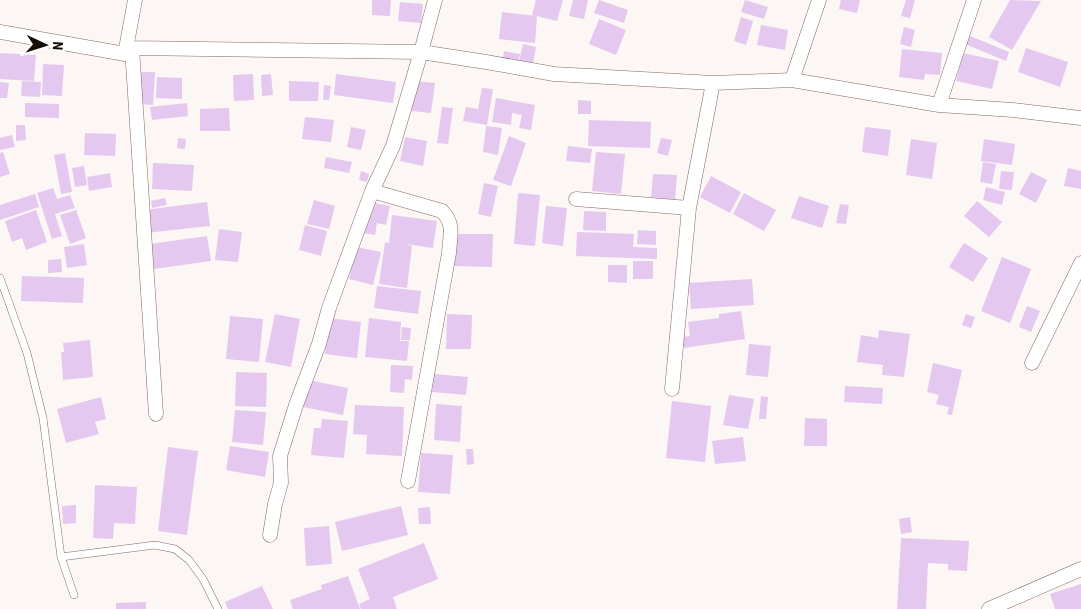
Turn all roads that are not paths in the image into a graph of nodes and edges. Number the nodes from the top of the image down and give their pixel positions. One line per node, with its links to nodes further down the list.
1 (135, 0): 6 (street)
2 (435, 0): 7 (street)
3 (819, 0): 8 (street)
4 (974, 0): 10 (street)
5 (0, 32): 6 (street)
6 (128, 51): 7 (street); 19 (street)
7 (421, 52): 9 (street); 12 (street)
8 (792, 80): 9 (street); 10 (street)
9 (713, 83): 14 (street)
10 (940, 105): 11 (street)
11 (1081, 118)
12 (372, 191): 20 (street); 21 (street)
13 (576, 199): 14 (street)
14 (689, 208): 18 (street)
15 (1081, 263): 17 (street)
16 (0, 278): 22 (lane)
17 (1032, 363)
18 (672, 389)
19 (156, 414)
20 (408, 481)
21 (270, 535)
22 (61, 557): 24 (lane); 25 (lane)
23 (1081, 569): 26 (street)
24 (74, 595)
25 (218, 609)
26 (989, 609)

